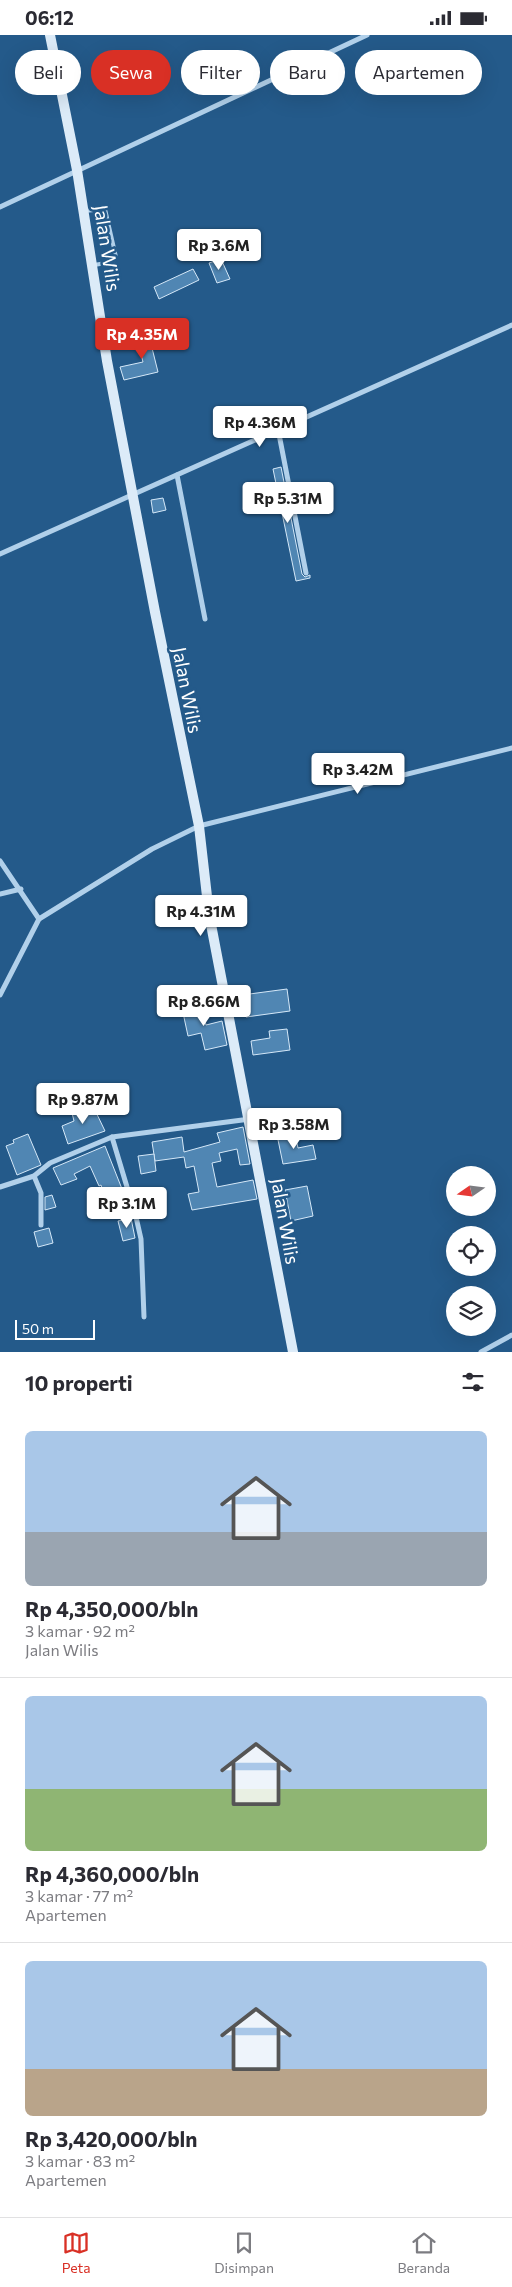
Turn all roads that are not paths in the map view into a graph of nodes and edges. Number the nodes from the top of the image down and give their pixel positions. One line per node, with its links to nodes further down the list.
1 (367, 35): 3 (street)
2 (50, 36): 3 (main road, Jalan Wilis)
3 (77, 170): 4 (street); 5 (main road, Jalan Wilis)
4 (0, 207)
5 (84, 211): 6 (main road, Jalan Wilis); 6 (lane)
6 (94, 265): 10 (main road, Jalan Wilis)
7 (512, 325): 8 (street)
8 (278, 429): 9 (street); 12 (street)
9 (177, 475): 10 (street); 13 (street)
10 (134, 495): 11 (street); 15 (main road, Jalan Wilis)
11 (0, 554)
12 (306, 573)
13 (205, 619)
14 (512, 748): 15 (street)
15 (200, 825): 19 (street); 21 (main road, Jalan Wilis)
16 (0, 861): 17 (street)
17 (21, 889): 18 (street); 19 (street)
18 (0, 894)
19 (39, 919): 20 (street)
20 (0, 995)
21 (250, 1119): 22 (street); 28 (main road, Jalan Wilis)
22 (112, 1137): 23 (street); 26 (street)
23 (34, 1177): 24 (street); 25 (street)
24 (0, 1187)
25 (41, 1225)
26 (144, 1317)
27 (512, 1335): 29 (street)
28 (293, 1352)
29 (481, 1352)

